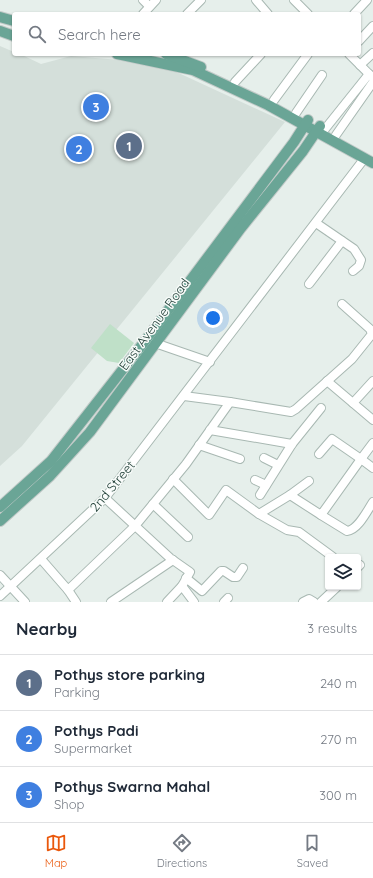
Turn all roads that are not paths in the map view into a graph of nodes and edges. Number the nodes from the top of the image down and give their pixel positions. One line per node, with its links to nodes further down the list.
1 (156, 0): 6 (street)
2 (201, 0): 7 (street)
3 (256, 0): 8 (street)
4 (367, 0): 10 (street)
5 (296, 1): 9 (street)
6 (146, 3)
7 (189, 12)
8 (266, 12)
9 (306, 12)
10 (356, 12)
11 (0, 17): 12 (main road)
12 (12, 20)
13 (373, 26): 16 (street)
14 (0, 31): 15 (main road)
15 (12, 35)
16 (361, 39)
17 (373, 53): 23 (street)
18 (126, 56): 30 (main road)
19 (172, 56): 26 (main road)
20 (259, 56): 26 (street)
21 (307, 56): 28 (street)
22 (350, 56): 23 (street)
23 (360, 65): 25 (street)
24 (322, 75): 29 (street)
25 (371, 76): 31 (street)
26 (235, 82): 28 (main road)
27 (373, 82): 32 (street)
28 (274, 100): 29 (main road)
29 (296, 113): 30 (main road)
30 (306, 122): 31 (main road); 39 (main road, East Avenue Road)
31 (320, 129): 32 (main road); 33 (main road); 39 (main road, East Avenue Road)
32 (336, 135): 33 (main road)
33 (370, 159): 34 (street, 2nd Street)
34 (316, 223): 35 (street); 40 (street, 2nd Street)
35 (342, 241): 36 (street); 37 (street)
36 (353, 272)
37 (309, 284)
38 (342, 304): 41 (street)
39 (150, 342): 40 (street); 67 (main road, East Avenue Road); 70 (main road, East Avenue Road)
40 (210, 362): 43 (street, 2nd Street)
41 (327, 381): 44 (street); 45 (street)
42 (373, 381): 45 (street)
43 (184, 396): 44 (street); 64 (street, 2nd Street)
44 (230, 402): 48 (street)
45 (353, 403): 47 (street)
46 (321, 408): 50 (street)
47 (373, 420)
48 (210, 430): 50 (street); 51 (street)
49 (373, 443): 55 (street)
50 (292, 444): 56 (street)
51 (199, 445): 54 (street); 58 (street)
52 (319, 454): 55 (street)
53 (264, 458): 56 (street)
54 (240, 459)
55 (361, 459): 57 (street); 69 (street)
56 (278, 465): 61 (street)
57 (373, 468)
58 (173, 480): 66 (street); 68 (street)
59 (255, 480): 61 (street)
60 (309, 481): 63 (street)
61 (266, 485): 62 (street)
62 (260, 495)
63 (290, 495): 68 (street); 69 (street)
64 (105, 498): 71 (street); 74 (street, 2nd Street)
65 (373, 502): 69 (street)
66 (153, 504): 71 (street); 72 (street)
67 (0, 507)
68 (259, 514): 73 (street)
69 (321, 515)
70 (0, 521)
71 (135, 526): 75 (street); 81 (street)
72 (188, 537)
73 (329, 554)
74 (41, 559): 79 (street, 2nd Street); 81 (street)
75 (173, 560): 78 (street); 86 (street)
76 (243, 568): 78 (street)
77 (0, 575): 79 (street)
78 (186, 578): 80 (street)
79 (10, 586): 83 (street, 2nd Street); 84 (street)
80 (182, 586): 87 (street); 88 (street)
81 (68, 590): 85 (street)
82 (334, 590): 91 (street)
83 (0, 596)
84 (25, 602)
85 (76, 602)
86 (111, 602)
87 (167, 602)
88 (194, 602)
89 (303, 602): 90 (street)
90 (314, 602)
91 (321, 602)

